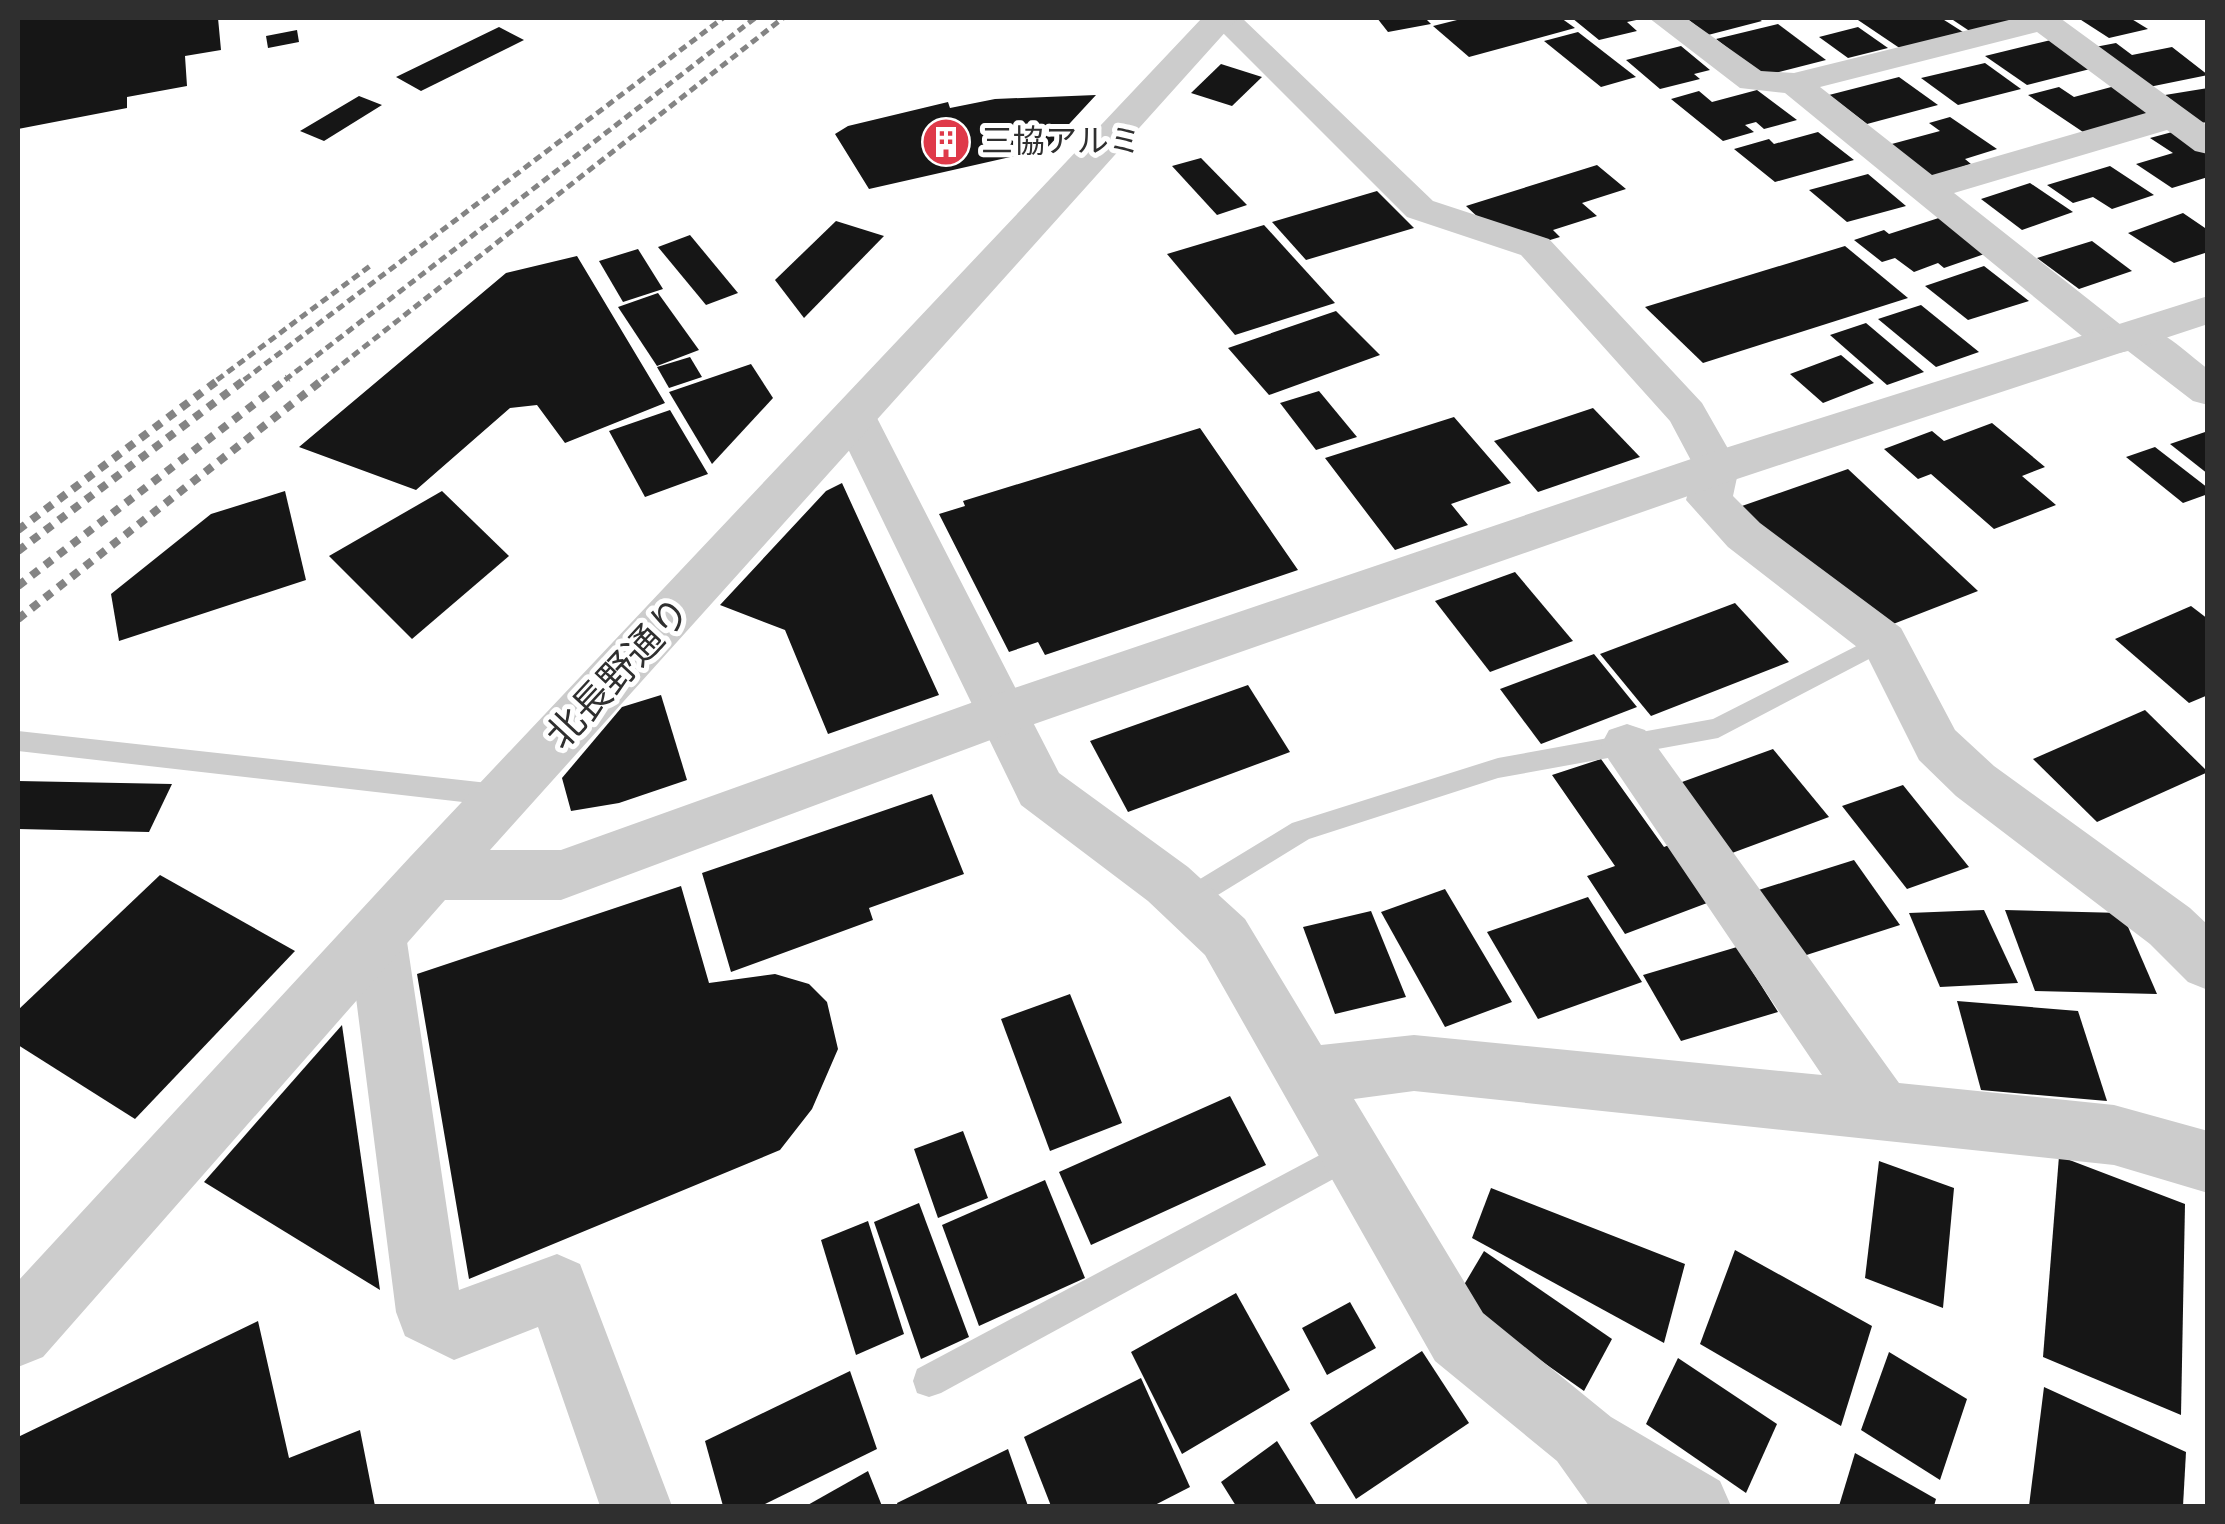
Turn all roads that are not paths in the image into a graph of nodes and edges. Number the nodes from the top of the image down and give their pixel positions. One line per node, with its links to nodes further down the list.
1 (1223, 18): 11 (street, 北長野通り); 12 (street)
2 (1665, 18): 4 (street)
3 (2041, 19): 4 (street); 5 (street)
4 (1794, 83): 7 (street)
5 (2172, 116): 6 (street); 7 (street)
6 (2208, 143)
7 (1929, 188): 9 (street)
8 (2208, 309): 9 (street)
9 (2124, 338): 10 (street); 12 (street)
10 (2208, 391)
11 (855, 418): 14 (street); 17 (street, 北長野通り)
12 (1718, 468): 13 (street); 14 (street)
13 (1884, 640): 16 (lane); 21 (street)
14 (1001, 714): 18 (street); 19 (street)
15 (18, 741): 17 (lane)
16 (1627, 745): 19 (lane); 23 (street)
17 (506, 796): 18 (street, 北長野通り)
18 (431, 875): 20 (street, 北長野通り)
19 (1186, 901): 22 (street)
20 (377, 934): 26 (street, 北長野通り); 29 (street)
21 (2208, 964)
22 (1305, 1076): 23 (street); 24 (street)
23 (1882, 1111): 25 (street)
24 (1350, 1154): 27 (lane); 28 (street)
25 (2208, 1162)
26 (18, 1332)
27 (929, 1381)
28 (1582, 1436): 30 (street); 31 (street)
29 (636, 1506)
30 (1632, 1506)
31 (1695, 1506)

